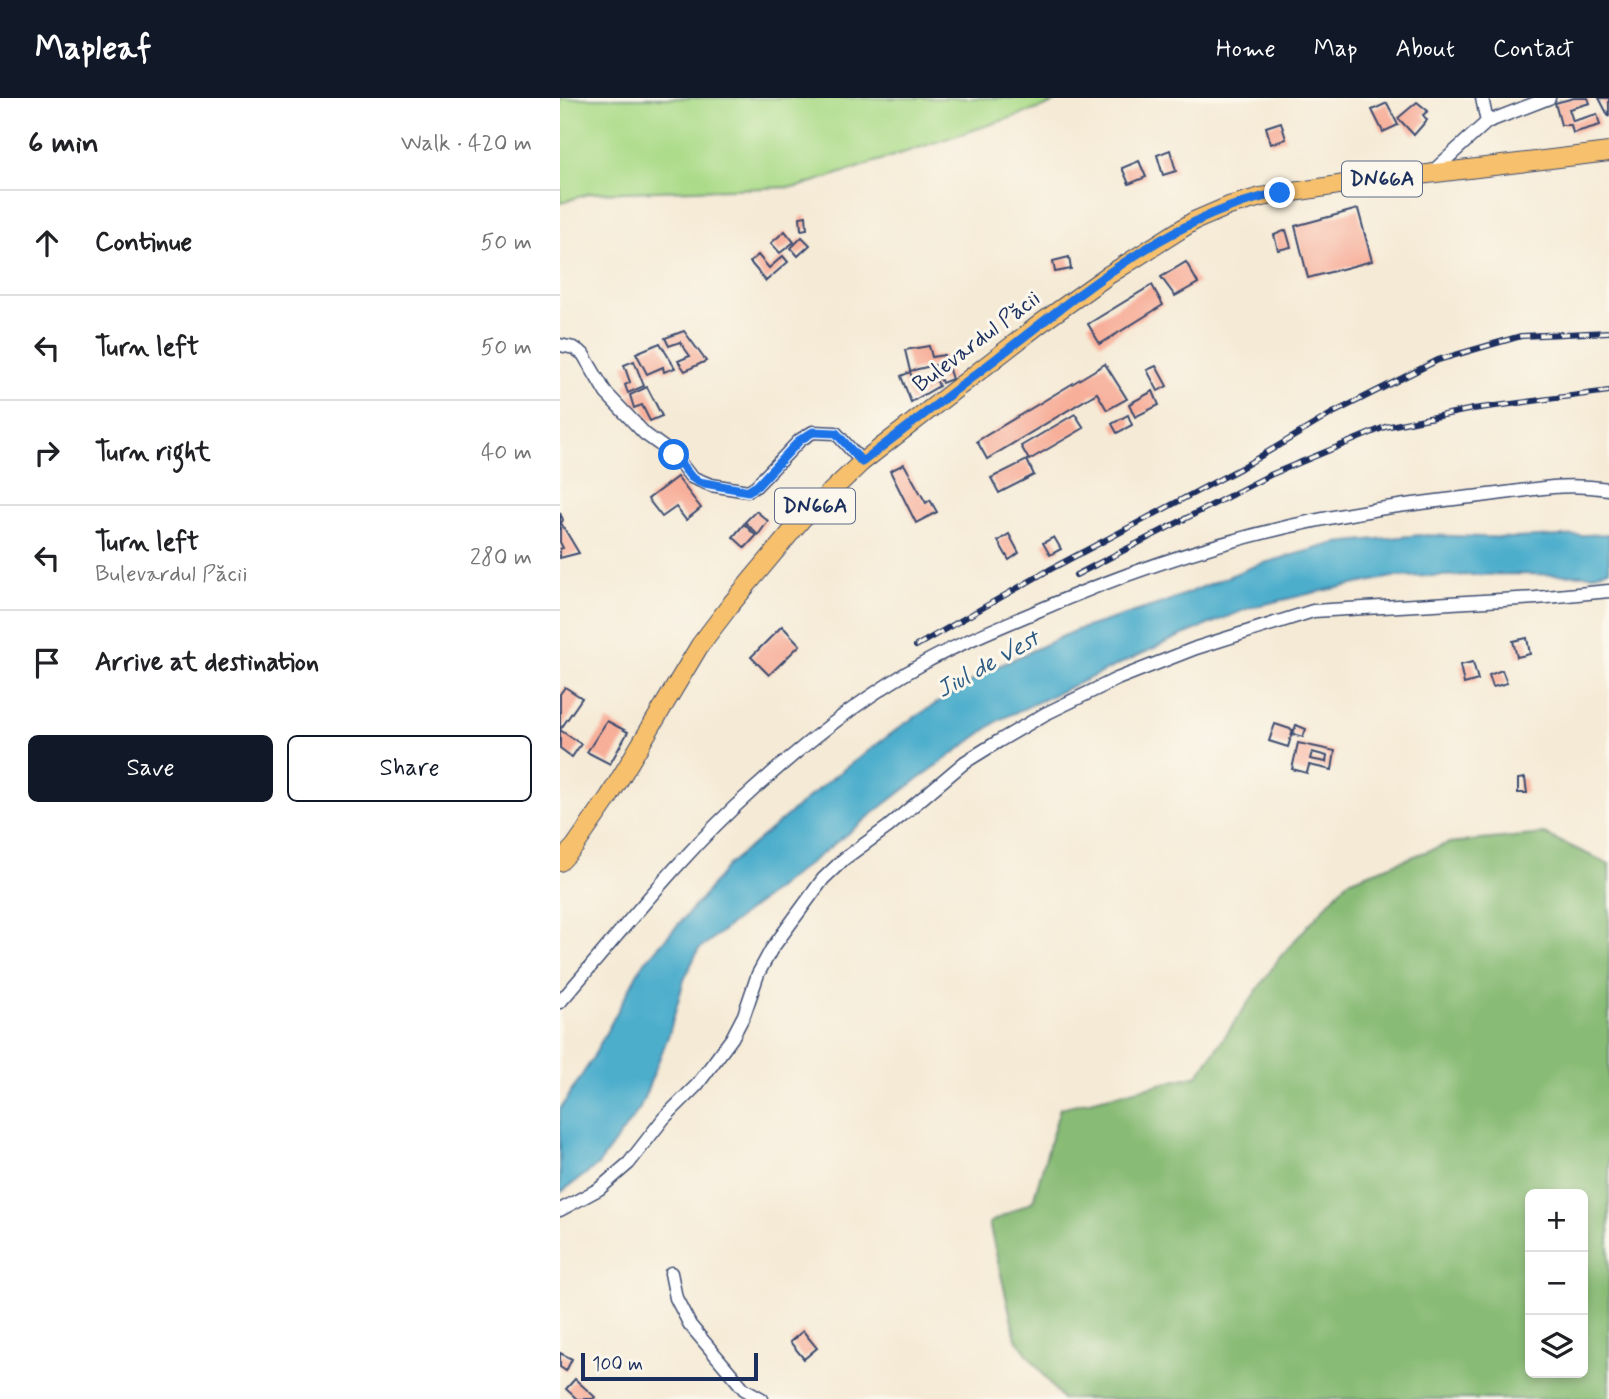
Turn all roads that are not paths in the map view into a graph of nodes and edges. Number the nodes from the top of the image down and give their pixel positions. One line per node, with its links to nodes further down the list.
1 (1482, 98): 3 (street)
2 (1549, 98): 3 (street)
3 (1486, 122): 5 (street)
4 (1609, 152): 5 (main road, Bulevardul Păcii / DN66A)
5 (1430, 174): 7 (main road, Bulevardul Păcii / DN66A)
6 (560, 345): 7 (street)
7 (862, 462): 10 (main road, Bulevardul Păcii / DN66A)
8 (1609, 489): 11 (street)
9 (1609, 591): 12 (street)
10 (560, 862)
11 (560, 1002)
12 (560, 1210)
13 (671, 1273): 14 (street)
14 (762, 1399)

